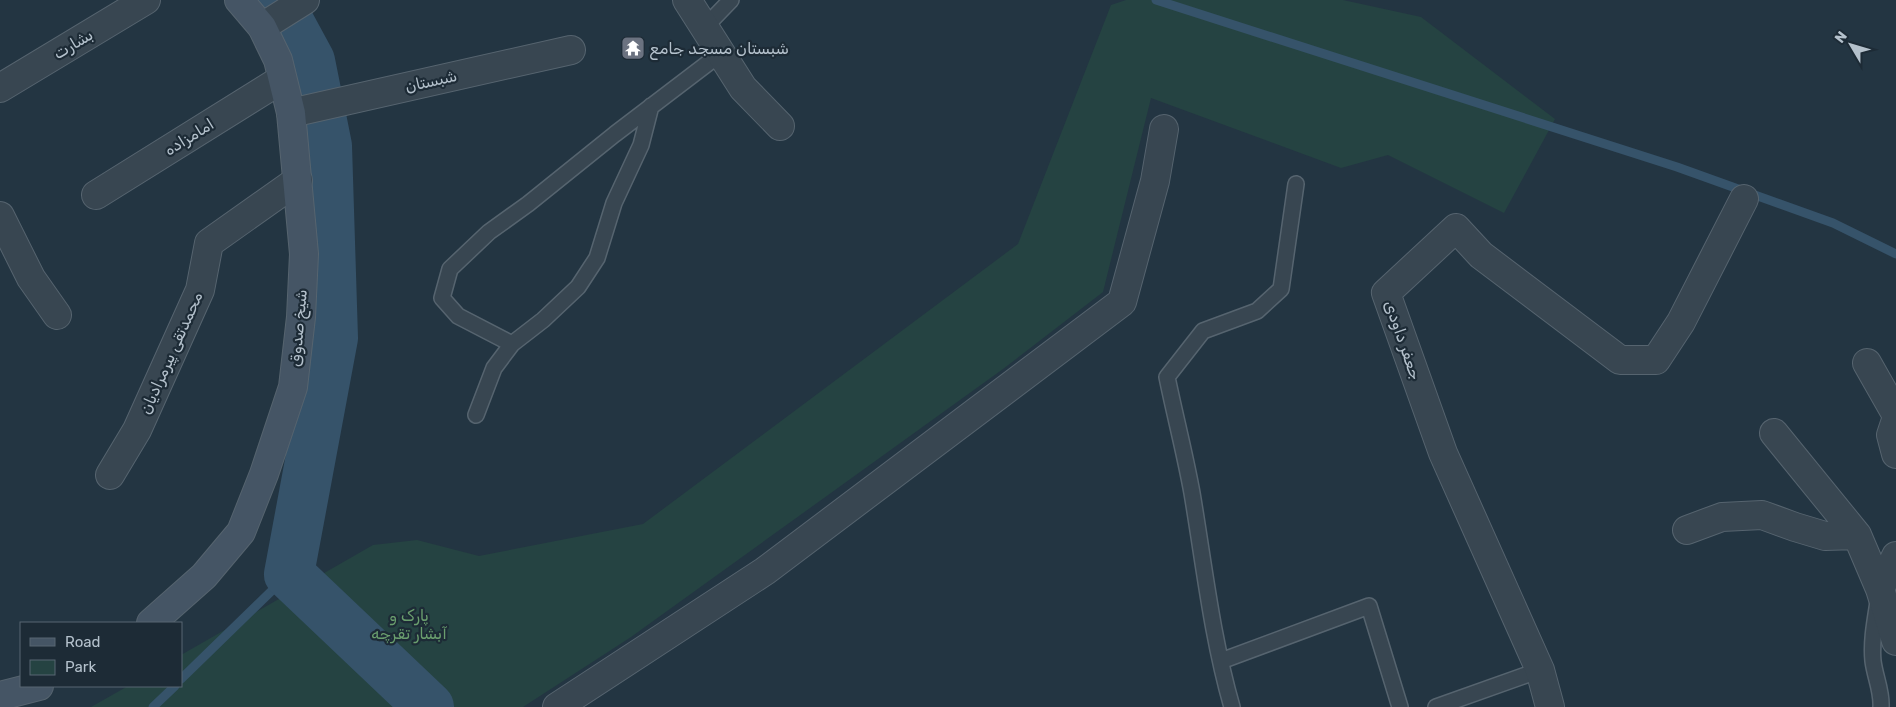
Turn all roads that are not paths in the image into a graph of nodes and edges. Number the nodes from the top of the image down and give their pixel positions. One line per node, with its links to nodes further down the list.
1 (146, 0): 11 (street, بشارت)
2 (239, 0): 6 (main road, شیخ صدوق)
3 (305, 0): 6 (street)
4 (687, 0): 7 (street)
5 (731, 0): 7 (lane)
6 (263, 26): 10 (main road, شیخ صدوق)
7 (704, 28): 9 (street)
8 (571, 50): 13 (street, شبستان)
9 (720, 54): 12 (lane); 14 (street)
10 (282, 79): 13 (main road, شیخ صدوق); 18 (street, امامزاده)
11 (0, 88)
12 (651, 106): 22 (lane); 22 (lane)
13 (291, 113): 16 (main road, شیخ صدوق)
14 (780, 126)
15 (1164, 129): 40 (street)
16 (298, 180): 29 (street, محمدتقی پیرمرادیان); 34 (main road, شیخ صدوق)
17 (1296, 184): 36 (lane)
18 (96, 195)
19 (1744, 199): 37 (street, جعفر داودی)
20 (0, 216): 21 (street)
21 (57, 315)
22 (512, 344): 25 (lane)
23 (1867, 363): 24 (street)
24 (1896, 414)
25 (476, 415)
26 (1896, 420): 28 (street)
27 (1774, 433): 31 (street)
28 (1896, 454)
29 (110, 475)
30 (1687, 530): 31 (street)
31 (1856, 535): 33 (street)
32 (1896, 556): 33 (street)
33 (1880, 588): 35 (street); 45 (lane)
34 (152, 622)
35 (1896, 640)
36 (1221, 661): 41 (lane); 42 (lane)
37 (1540, 670): 43 (lane); 44 (street, جعفر داودی)
38 (35, 687): 39 (main road)
39 (0, 696)
40 (565, 702)
41 (1232, 707)
42 (1400, 707)
43 (1436, 707)
44 (1550, 707)
45 (1882, 707)

